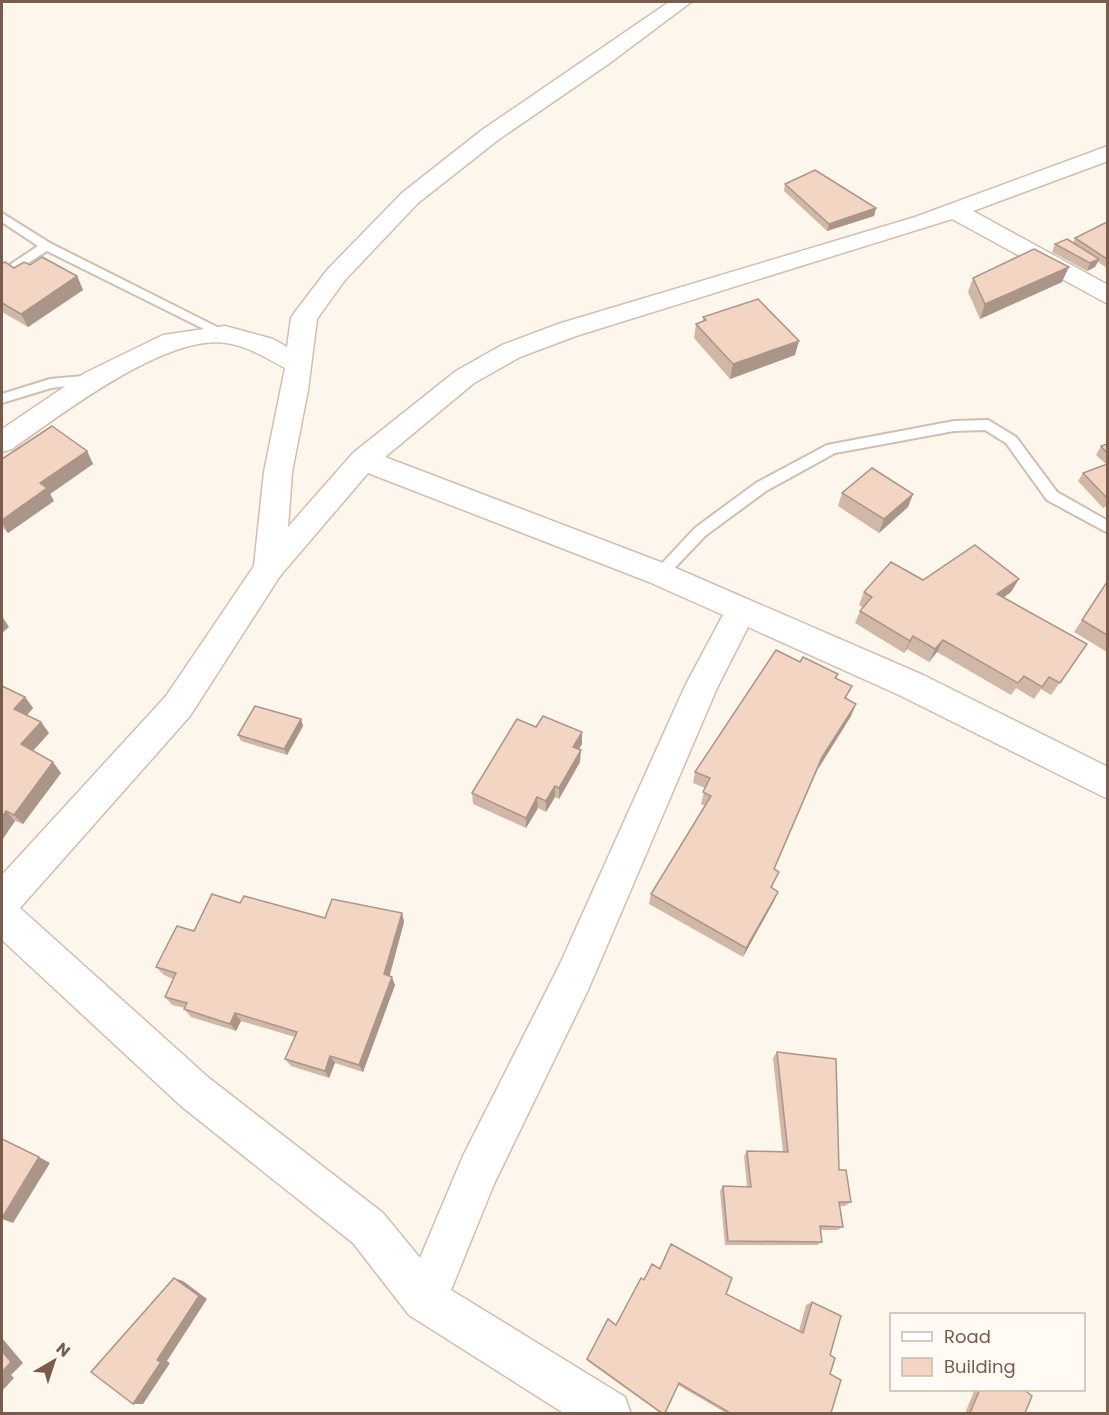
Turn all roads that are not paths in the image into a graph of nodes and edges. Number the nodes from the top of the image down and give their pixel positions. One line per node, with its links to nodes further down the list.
1 (681, 2): 9 (street)
2 (1107, 153): 3 (street)
3 (955, 211): 7 (street); 13 (street)
4 (2, 217): 5 (lane)
5 (45, 246): 6 (lane); 8 (lane)
6 (2, 275)
7 (1107, 296)
8 (225, 334): 9 (street); 10 (street)
9 (298, 365): 15 (street)
10 (94, 380): 11 (lane); 12 (street)
11 (2, 399)
12 (2, 442)
13 (363, 460): 15 (street); 16 (street)
14 (1107, 528): 16 (lane)
15 (269, 568): 19 (street)
16 (660, 573): 17 (street)
17 (741, 610): 18 (street); 21 (street)
18 (1107, 784)
19 (2, 901)
20 (2, 916): 21 (street)
21 (425, 1299): 22 (street)
22 (608, 1413)

